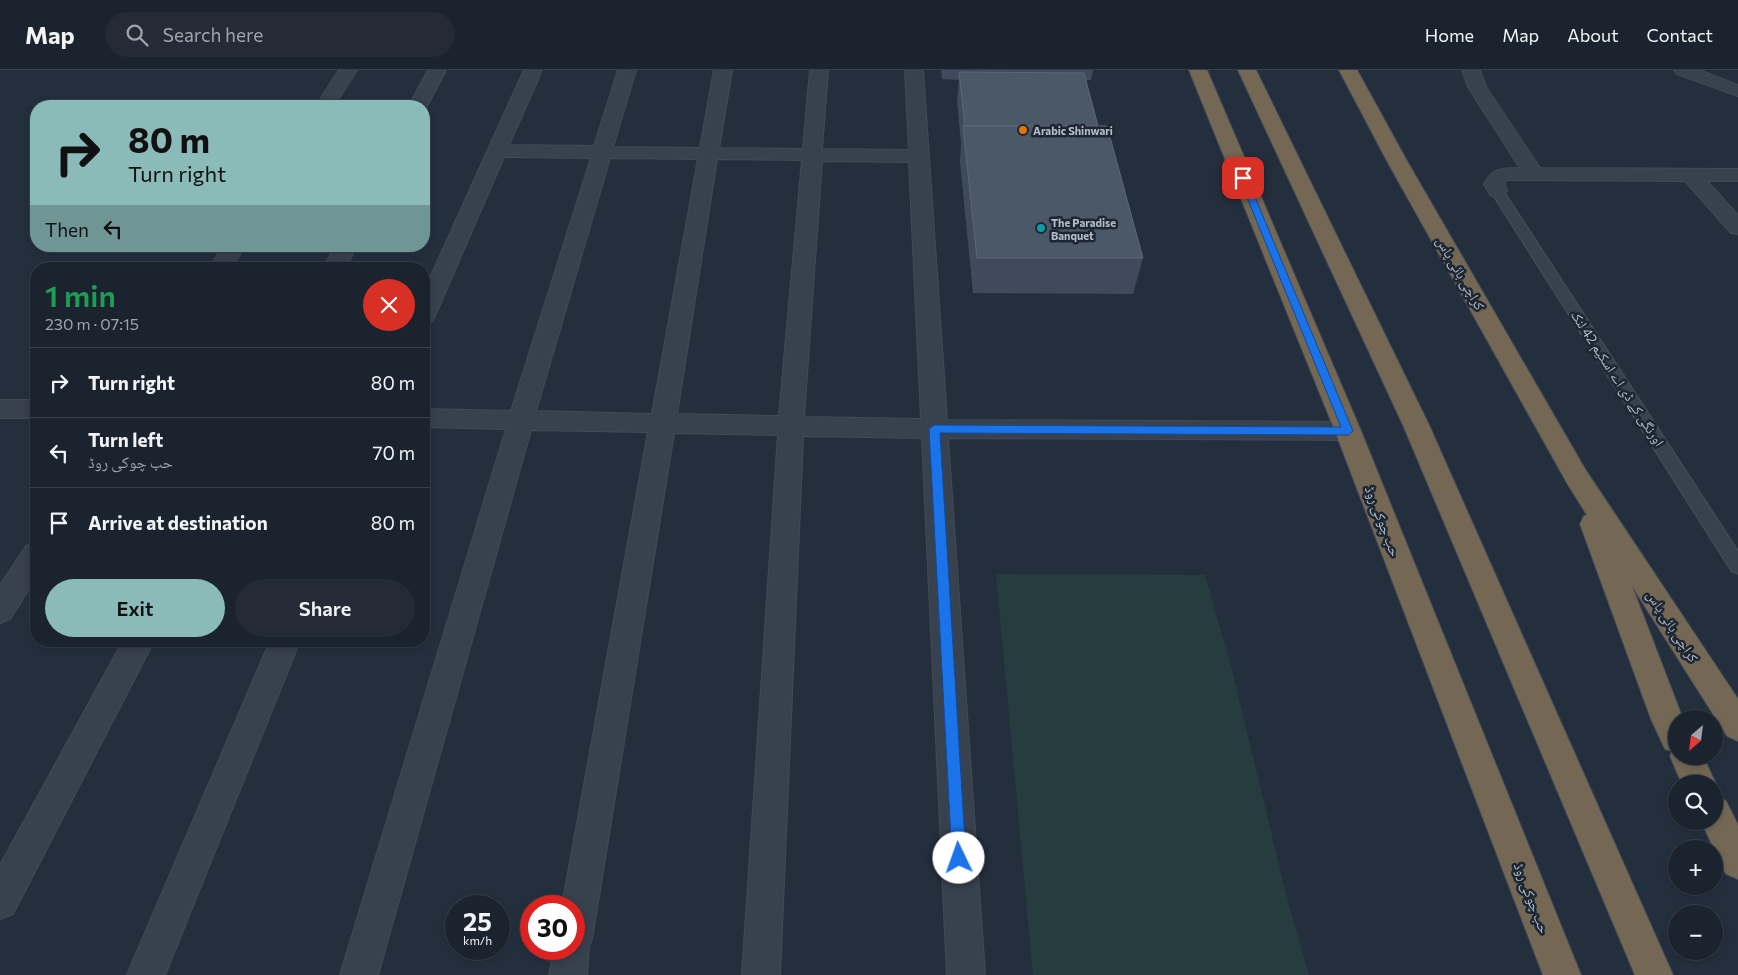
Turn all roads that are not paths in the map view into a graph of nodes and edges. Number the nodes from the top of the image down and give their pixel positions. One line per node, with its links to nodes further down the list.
1 (348, 70): 14 (street)
2 (437, 70): 15 (street)
3 (533, 70): 16 (street)
4 (627, 70): 17 (street)
5 (723, 70): 18 (street)
6 (819, 70): 19 (street)
7 (914, 70): 20 (street)
8 (1198, 70): 34 (highway, حب چوکی روڈ)
9 (1247, 70): 54 (highway)
10 (1348, 70): 35 (highway, کراچی بائی پاس)
11 (1471, 70): 21 (street)
12 (1683, 70): 13 (street)
13 (1738, 91)
14 (329, 100)
15 (421, 100)
16 (497, 151): 17 (street); 26 (street)
17 (602, 152): 18 (street); 30 (street)
18 (708, 154): 19 (street); 31 (street)
19 (812, 155): 20 (street); 32 (street)
20 (919, 156): 33 (street)
21 (1533, 174): 22 (street); 24 (street)
22 (1691, 174): 23 (street); 25 (street)
23 (1738, 175)
24 (1497, 190): 37 (lane, اورنگی کے ڈی اے اسکیم 42 لنک)
25 (1738, 228)
26 (430, 302)
27 (0, 409): 28 (street)
28 (30, 410)
29 (430, 418): 30 (street)
30 (521, 420): 31 (street); 49 (street)
31 (662, 424): 32 (street); 45 (street)
32 (790, 426): 33 (street); 51 (street)
33 (934, 429): 34 (street); 52 (street)
34 (1348, 431): 53 (highway, حب چوکی روڈ)
35 (1576, 476): 41 (highway, کراچی بائی پاس); 42 (highway, کراچی بائی پاس)
36 (30, 563): 38 (street)
37 (1738, 566)
38 (0, 610)
39 (135, 647): 46 (street)
40 (283, 647): 48 (street)
41 (1668, 722)
42 (1738, 726)
43 (1722, 830): 44 (highway)
44 (1738, 862)
45 (582, 895)
46 (0, 901)
47 (570, 960): 50 (street)
48 (146, 975)
49 (359, 975)
50 (568, 975)
51 (761, 975)
52 (966, 975)
53 (1562, 975)
54 (1654, 975)

